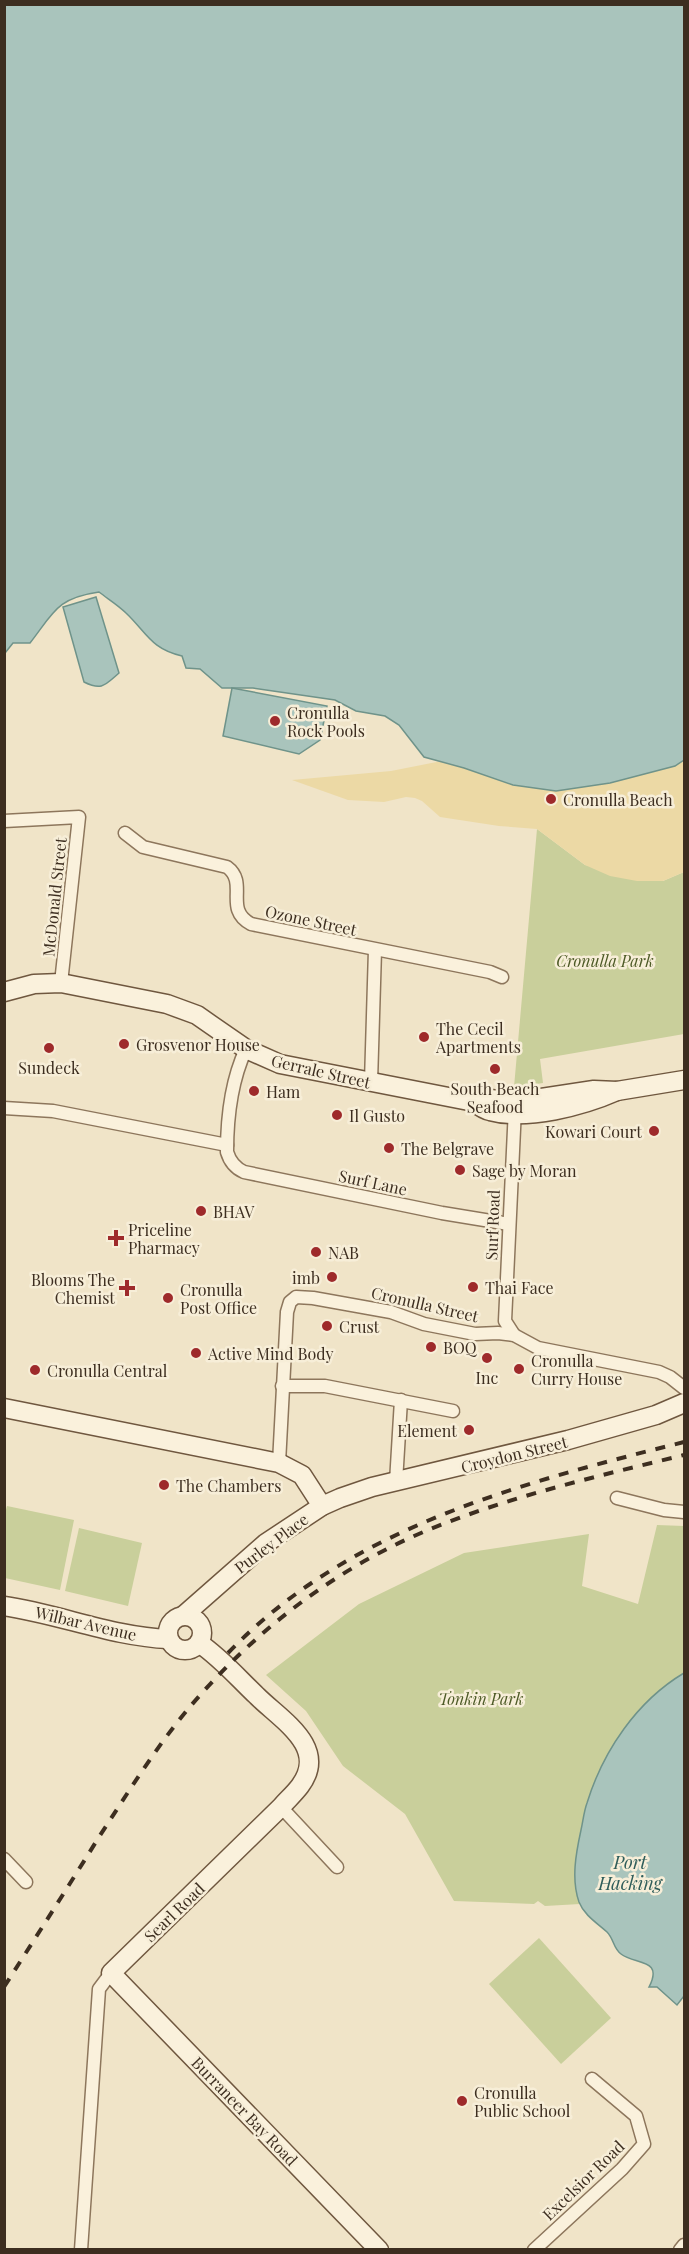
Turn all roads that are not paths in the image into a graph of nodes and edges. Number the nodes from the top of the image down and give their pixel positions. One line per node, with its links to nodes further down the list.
1 (4, 821): 5 (street, McDonald Street)
2 (125, 833): 3 (street, Ozone Street)
3 (375, 950): 4 (street, Ozone Street); 9 (street)
4 (502, 977)
5 (61, 983): 6 (street, Gerrale Street); 7 (street, Gerrale Street)
6 (4, 992)
7 (246, 1049): 9 (street, Gerrale Street); 12 (street)
8 (684, 1080): 11 (street, Gerrale Street)
9 (371, 1082): 11 (street, Gerrale Street)
10 (4, 1108): 12 (street)
11 (515, 1108): 13 (street, Surf Road)
12 (227, 1145): 13 (street, Surf Lane)
13 (508, 1224): 14 (street, Surf Road)
14 (514, 1335): 15 (street, Cronulla Street); 16 (street, Cronulla Street)
15 (282, 1386): 17 (street); 21 (street)
16 (684, 1388)
17 (401, 1400): 20 (street); 22 (street)
18 (684, 1403): 22 (street, Croydon Street)
19 (4, 1408): 21 (street)
20 (453, 1412)
21 (279, 1463): 25 (street)
22 (396, 1482): 23 (street, Croydon Street)
23 (340, 1498): 25 (street, Purley Place)
24 (618, 1498): 26 (street)
25 (322, 1506): 28 (street, Purley Place)
26 (684, 1512)
27 (4, 1606): 29 (street, Wilbar Avenue)
28 (190, 1619): 29 (street); 30 (street)
29 (168, 1638): 30 (street)
30 (199, 1643): 31 (street, Searl Road)
31 (281, 1807): 33 (street); 35 (street, Searl Road)
32 (4, 1859): 34 (street)
33 (337, 1867)
34 (26, 1882)
35 (111, 1973): 38 (street, Searl Road); 39 (street, Burraneer Bay Road)
36 (592, 2079): 40 (street, Excelsior Road)
37 (684, 2245): 41 (street)
38 (81, 2250)
39 (379, 2250)
40 (534, 2250)
41 (680, 2250)

